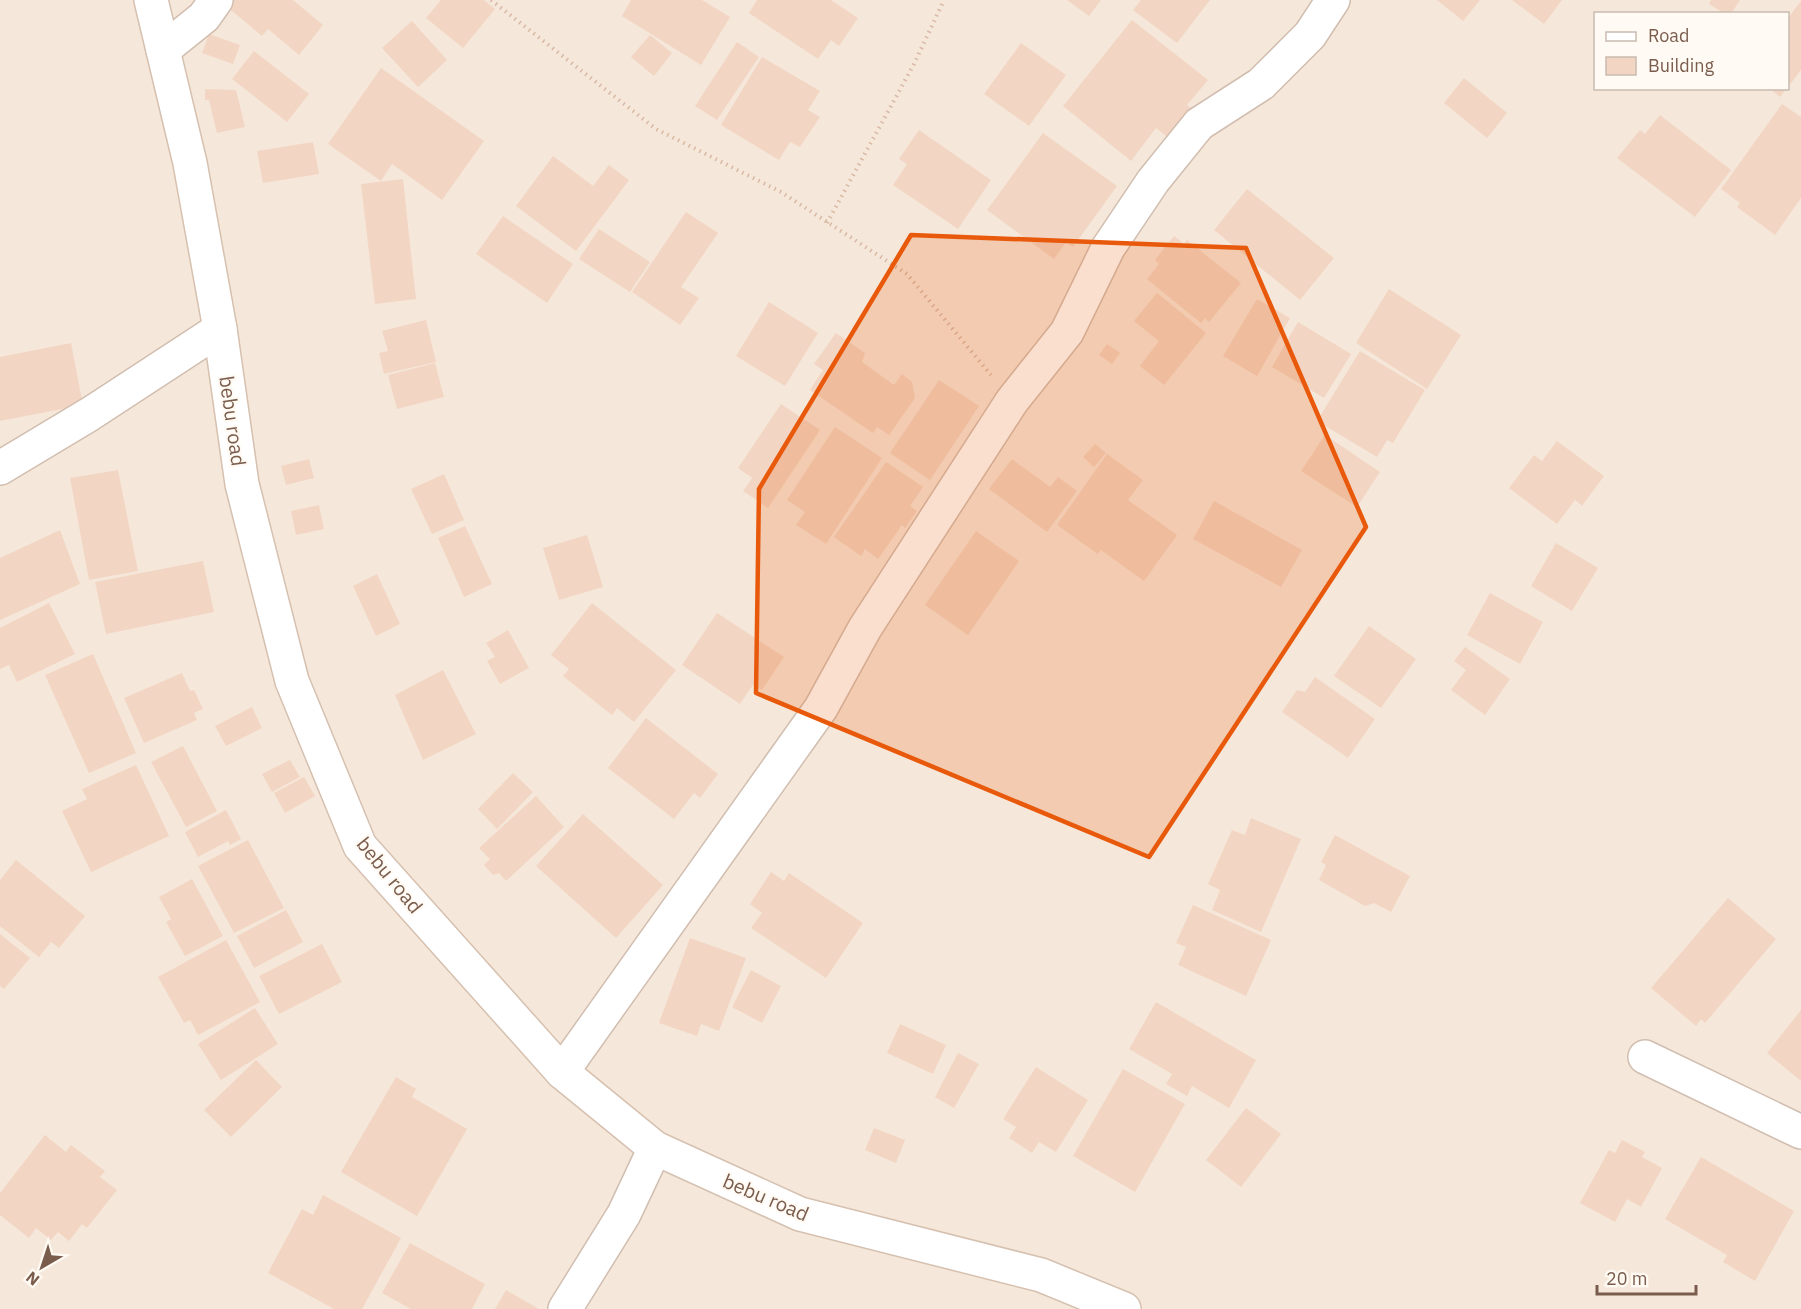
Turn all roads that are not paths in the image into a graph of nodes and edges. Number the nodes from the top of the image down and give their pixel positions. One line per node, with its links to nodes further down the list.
1 (151, 0): 4 (street, bebu road)
2 (216, 0): 4 (street)
3 (1333, 0): 7 (street)
4 (163, 50): 5 (street, bebu road)
5 (220, 328): 6 (street); 7 (street, bebu road)
6 (0, 468)
7 (562, 1072): 10 (street, bebu road)
8 (1801, 1123): 9 (street)
9 (1801, 1132)
10 (655, 1148): 11 (street); 12 (street, bebu road)
11 (566, 1309)
12 (1124, 1309)

